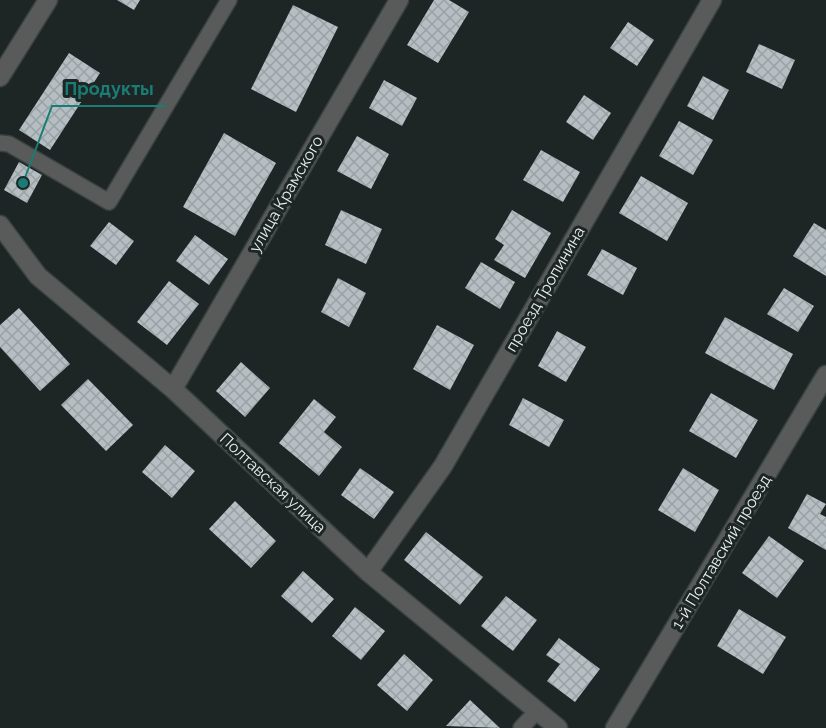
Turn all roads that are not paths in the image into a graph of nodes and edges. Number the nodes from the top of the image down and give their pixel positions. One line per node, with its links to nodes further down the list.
1 (48, 0): 5 (street)
2 (229, 0): 6 (lane)
3 (399, 0): 9 (street, улица Крамского)
4 (712, 0): 10 (street, проезд Тропинина)
5 (0, 77)
6 (0, 143)
7 (0, 225): 9 (street, Полтавская улица)
8 (826, 375): 14 (street, 1-й Полтавский проезд)
9 (173, 389): 10 (street, Полтавская улица)
10 (368, 572): 11 (street, Полтавская улица)
11 (537, 711): 12 (lane); 13 (street, Полтавская улица)
12 (521, 728)
13 (558, 728)
14 (615, 728)

